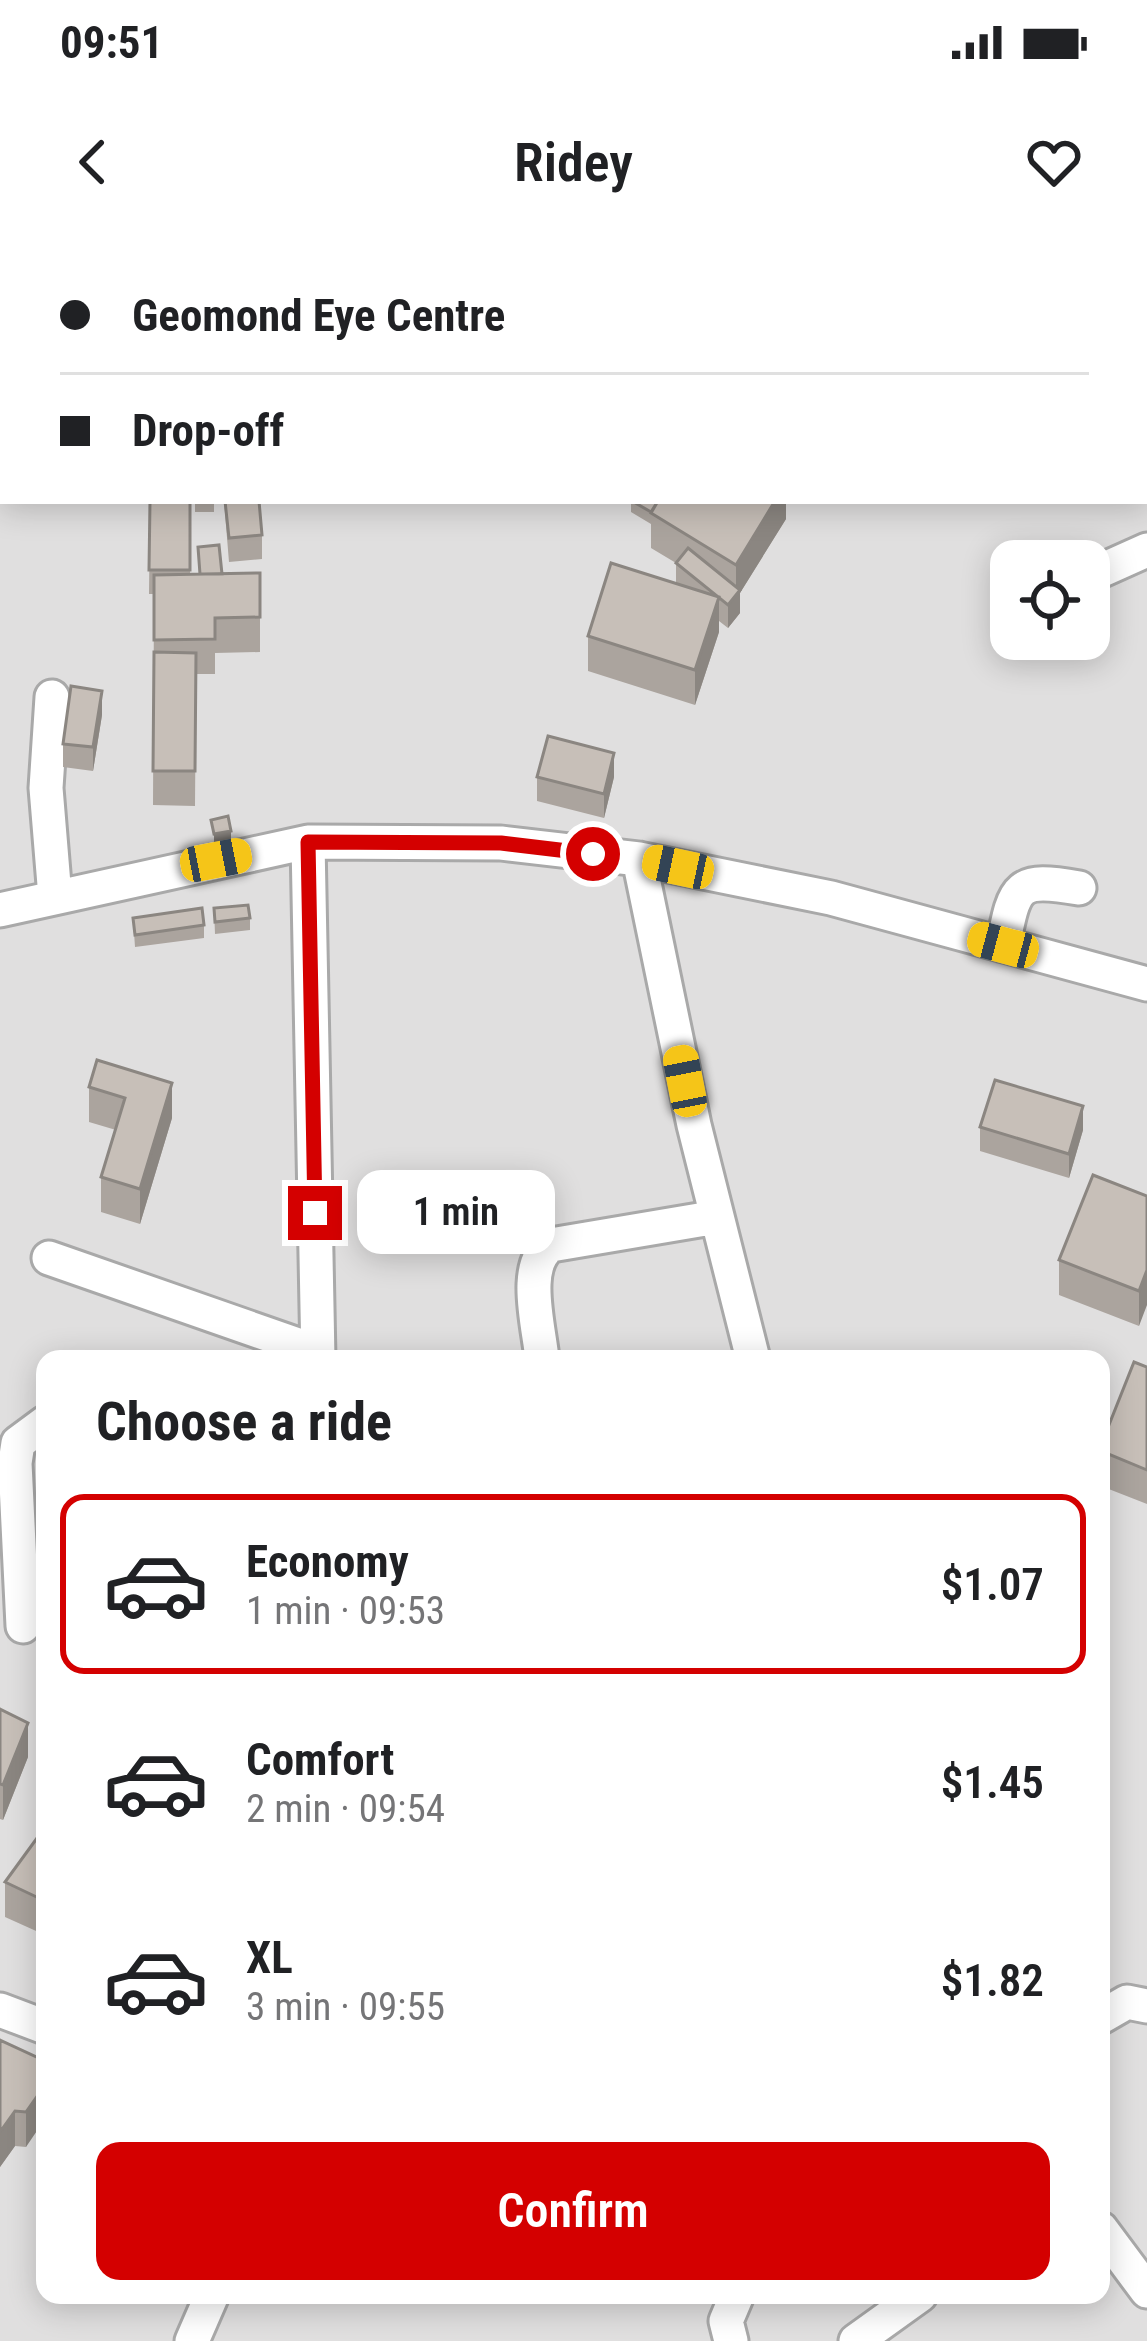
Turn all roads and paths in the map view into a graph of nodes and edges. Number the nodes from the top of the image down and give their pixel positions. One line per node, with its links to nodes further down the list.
1 (1147, 550): 2 (street)
2 (1110, 567)
3 (52, 697): 7 (street)
4 (308, 842): 5 (street); 7 (street); 14 (street)
5 (639, 859): 9 (street); 11 (street)
6 (1079, 888): 9 (street)
7 (55, 897): 8 (street)
8 (0, 910)
9 (1003, 945): 10 (street)
10 (1147, 984)
11 (717, 1217): 15 (street); 16 (street)
12 (49, 1258): 13 (street)
13 (302, 1350)
14 (318, 1350)
15 (541, 1350)
16 (751, 1350)
17 (36, 1431): 18 (street)
18 (23, 1626)
19 (1147, 2006): 21 (street)
20 (0, 2010): 22 (street)
21 (1110, 2012)
22 (36, 2024)
23 (1110, 2241): 24 (street)
24 (1147, 2291)
25 (208, 2304): 28 (street)
26 (733, 2304): 29 (street)
27 (907, 2304): 30 (street)
28 (192, 2341)
29 (730, 2341)
30 (856, 2341)

